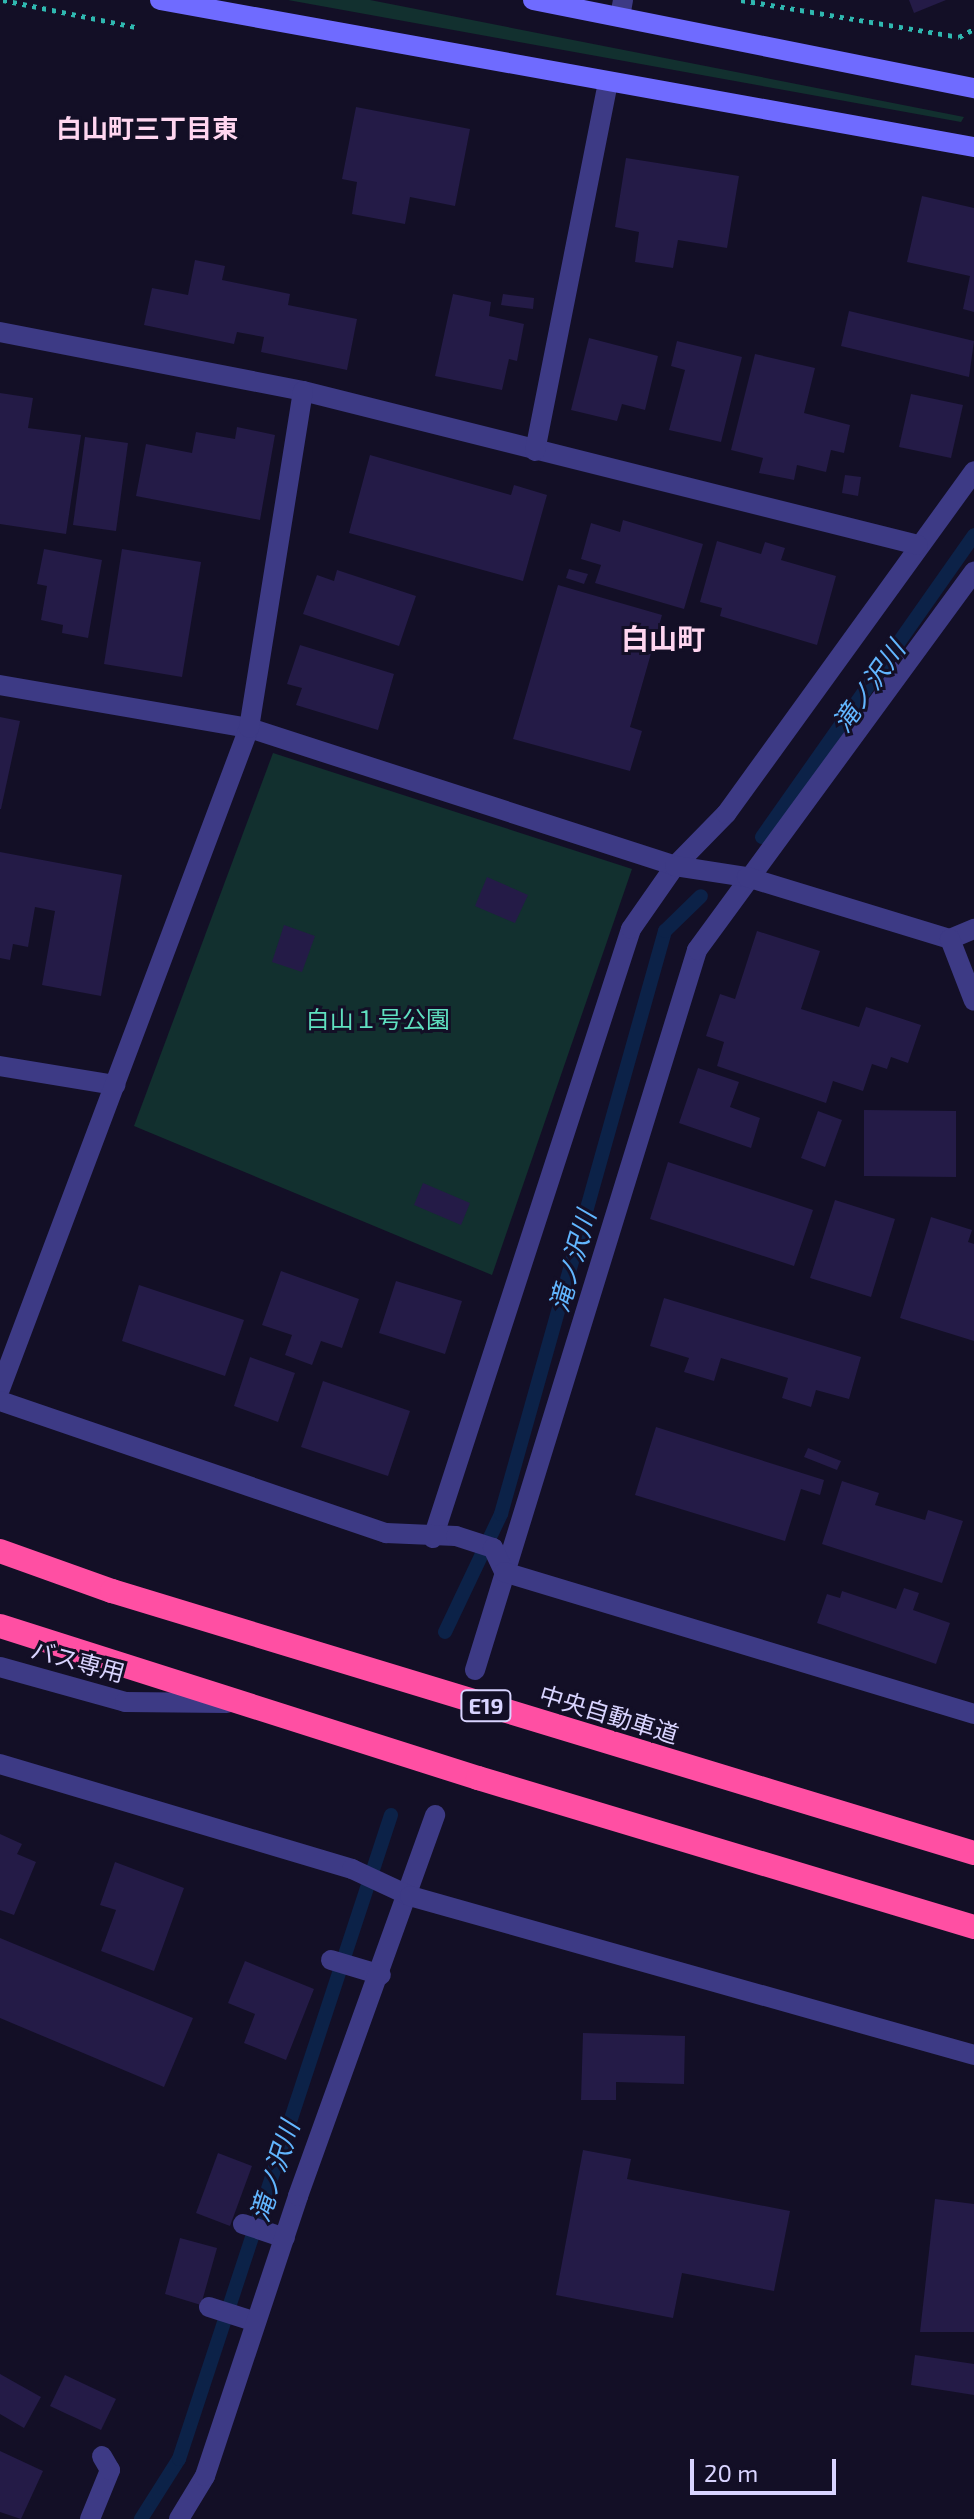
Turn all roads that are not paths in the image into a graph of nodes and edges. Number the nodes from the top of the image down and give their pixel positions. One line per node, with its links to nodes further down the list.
1 (160, 0): 4 (street)
2 (533, 0): 3 (street)
3 (622, 8): 5 (street)
4 (608, 83): 6 (street); 9 (street)
5 (974, 88)
6 (974, 147)
7 (0, 332): 8 (street)
8 (303, 391): 9 (street); 14 (street)
9 (535, 451): 11 (street)
10 (974, 471): 11 (street)
11 (918, 545): 15 (street)
12 (974, 572): 16 (street)
13 (0, 685): 14 (street)
14 (249, 728): 15 (street); 21 (street)
15 (675, 866): 16 (street); 24 (street)
16 (747, 877): 18 (street); 26 (street)
17 (974, 929): 18 (street)
18 (950, 939): 19 (street)
19 (974, 1001)
20 (0, 1066): 21 (street)
21 (115, 1085): 22 (street)
22 (0, 1389)
23 (0, 1401): 24 (street)
24 (433, 1538): 26 (street)
25 (0, 1551): 34 (highway, 中央自動車道 / E19)
26 (504, 1572): 29 (street); 31 (street)
27 (0, 1626): 30 (highway)
28 (0, 1667): 30 (street, バス専用)
29 (475, 1670)
30 (239, 1704): 36 (highway)
31 (974, 1713)
32 (0, 1764): 35 (street)
33 (435, 1815): 35 (street)
34 (974, 1853)
35 (410, 1896): 38 (street); 39 (street)
36 (974, 1927)
37 (331, 1960): 38 (street)
38 (373, 1972): 41 (street)
39 (974, 2055)
40 (243, 2224): 41 (street)
41 (280, 2237): 43 (street)
42 (209, 2307): 43 (street)
43 (249, 2319): 46 (street)
44 (102, 2456): 45 (street)
45 (90, 2519)
46 (179, 2519)

